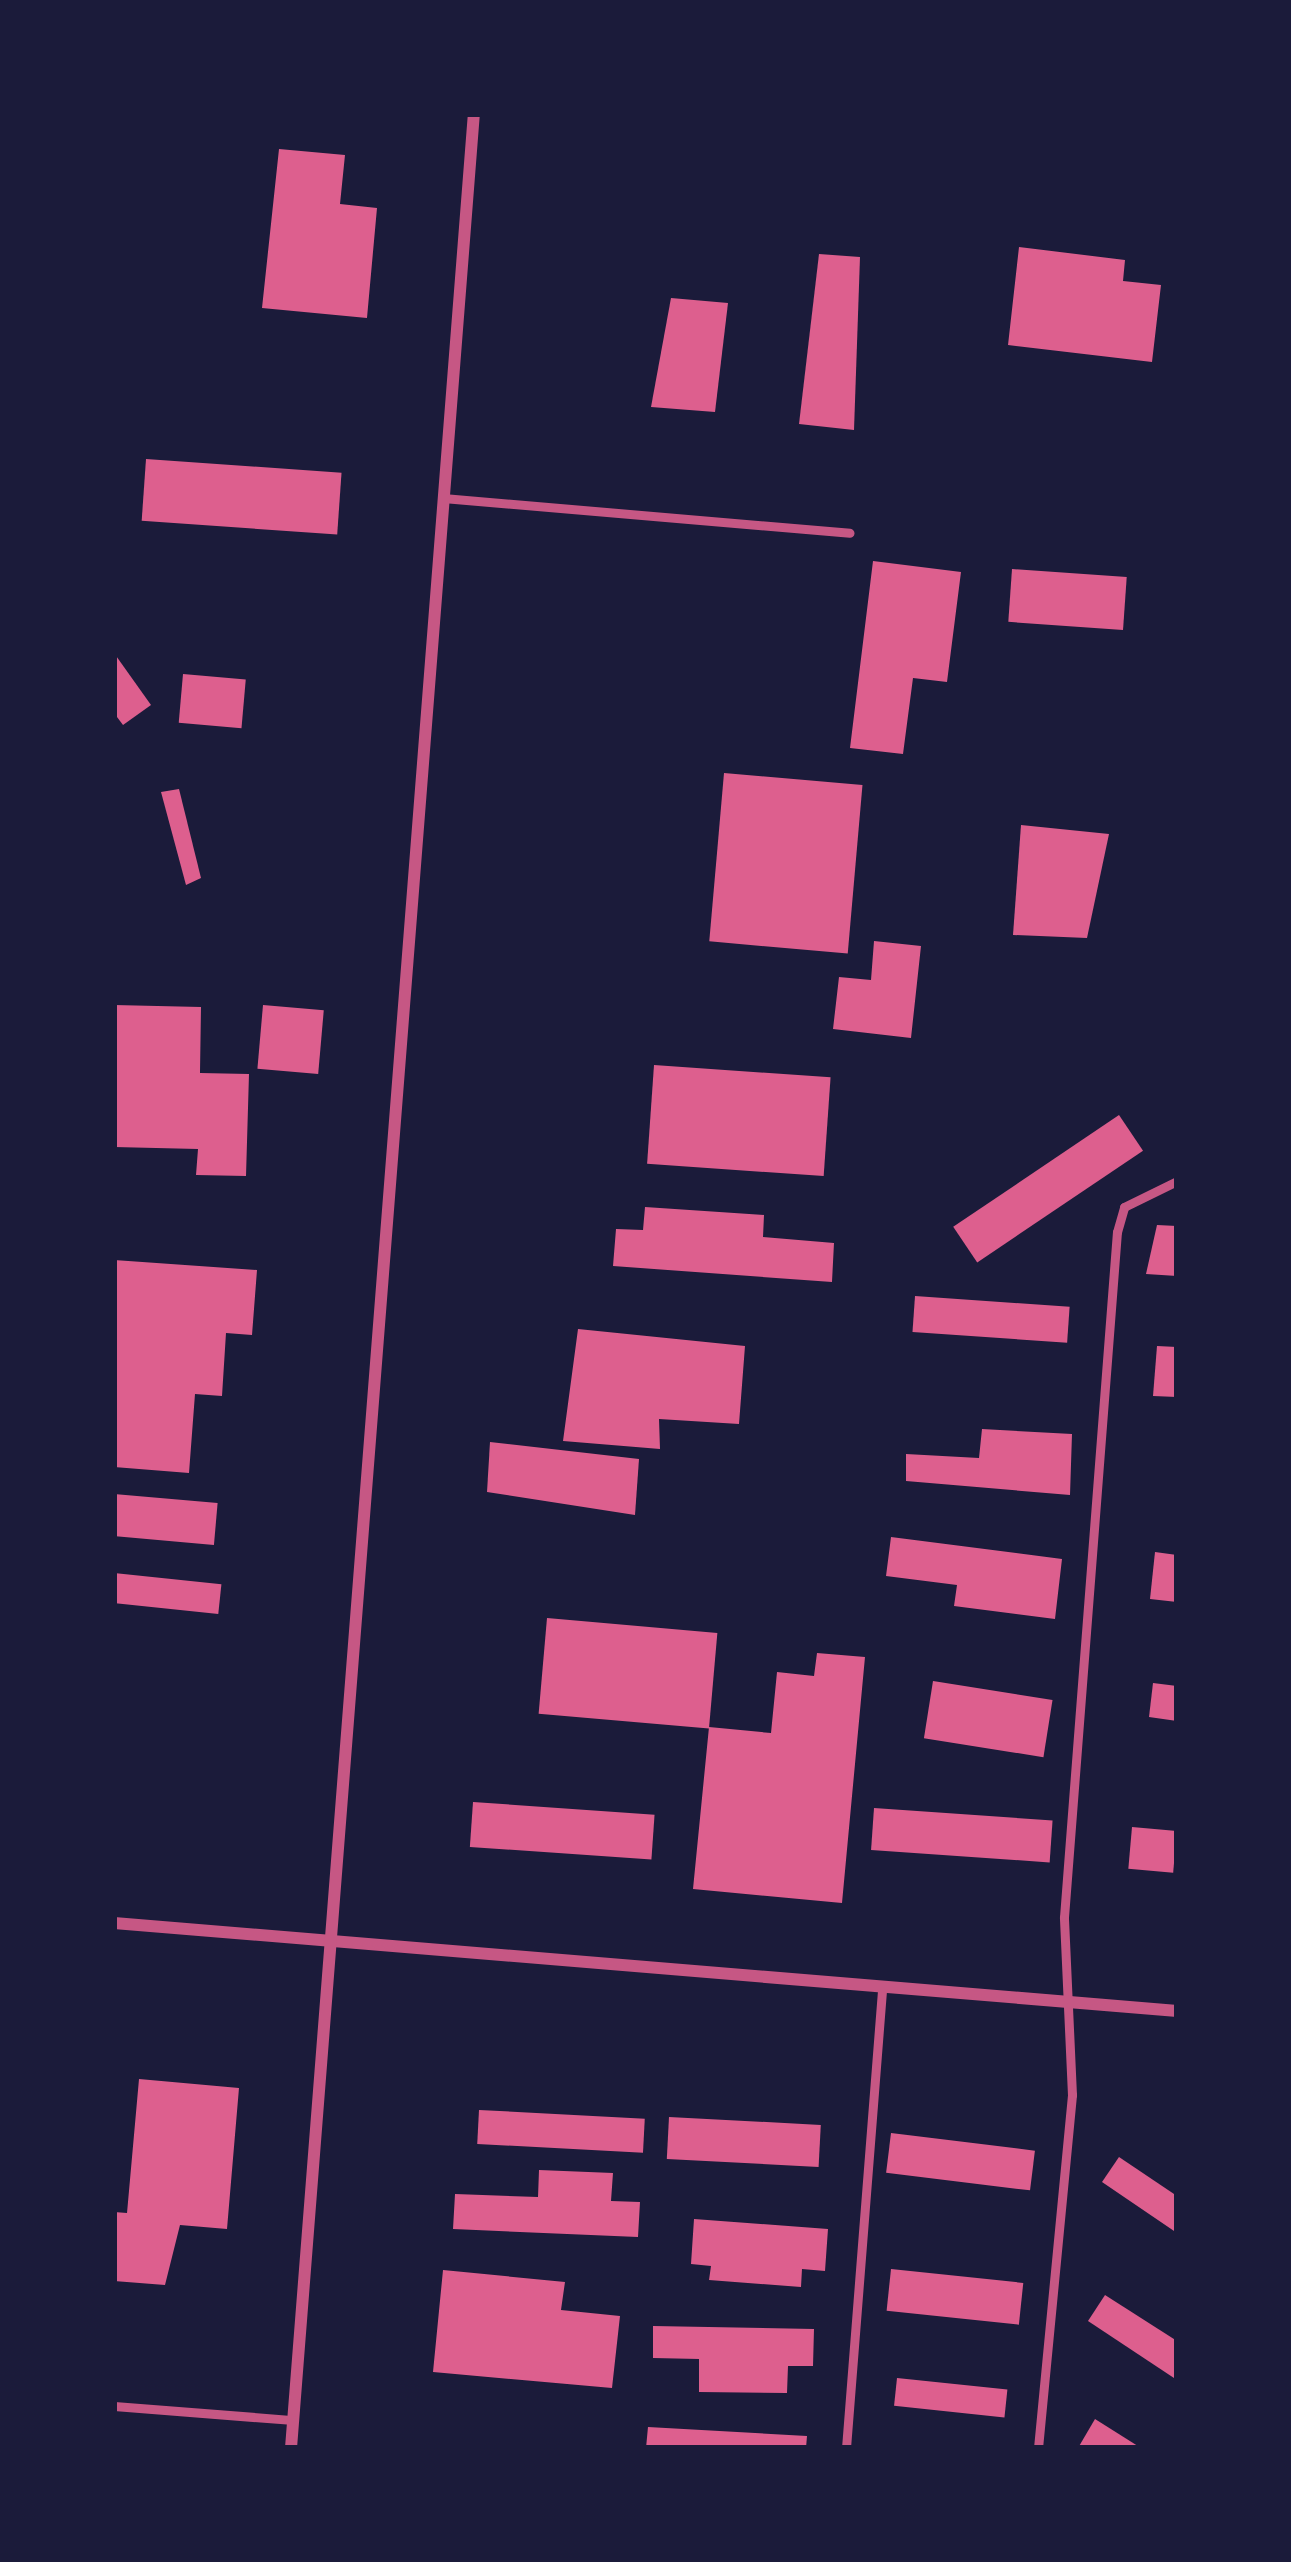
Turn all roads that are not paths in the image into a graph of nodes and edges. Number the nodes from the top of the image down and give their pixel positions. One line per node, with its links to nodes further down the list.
1 (474, 114): 2 (street)
2 (443, 498): 3 (lane); 6 (street)
3 (849, 533)
4 (1177, 1181): 8 (lane)
5 (114, 1923): 6 (street)
6 (325, 1941): 7 (street); 11 (street)
7 (881, 1986): 8 (street); 13 (lane)
8 (1064, 2001): 9 (street); 14 (lane)
9 (1177, 2011)
10 (114, 2406): 11 (lane)
11 (293, 2420): 12 (street)
12 (291, 2448)
13 (846, 2448)
14 (1038, 2448)

